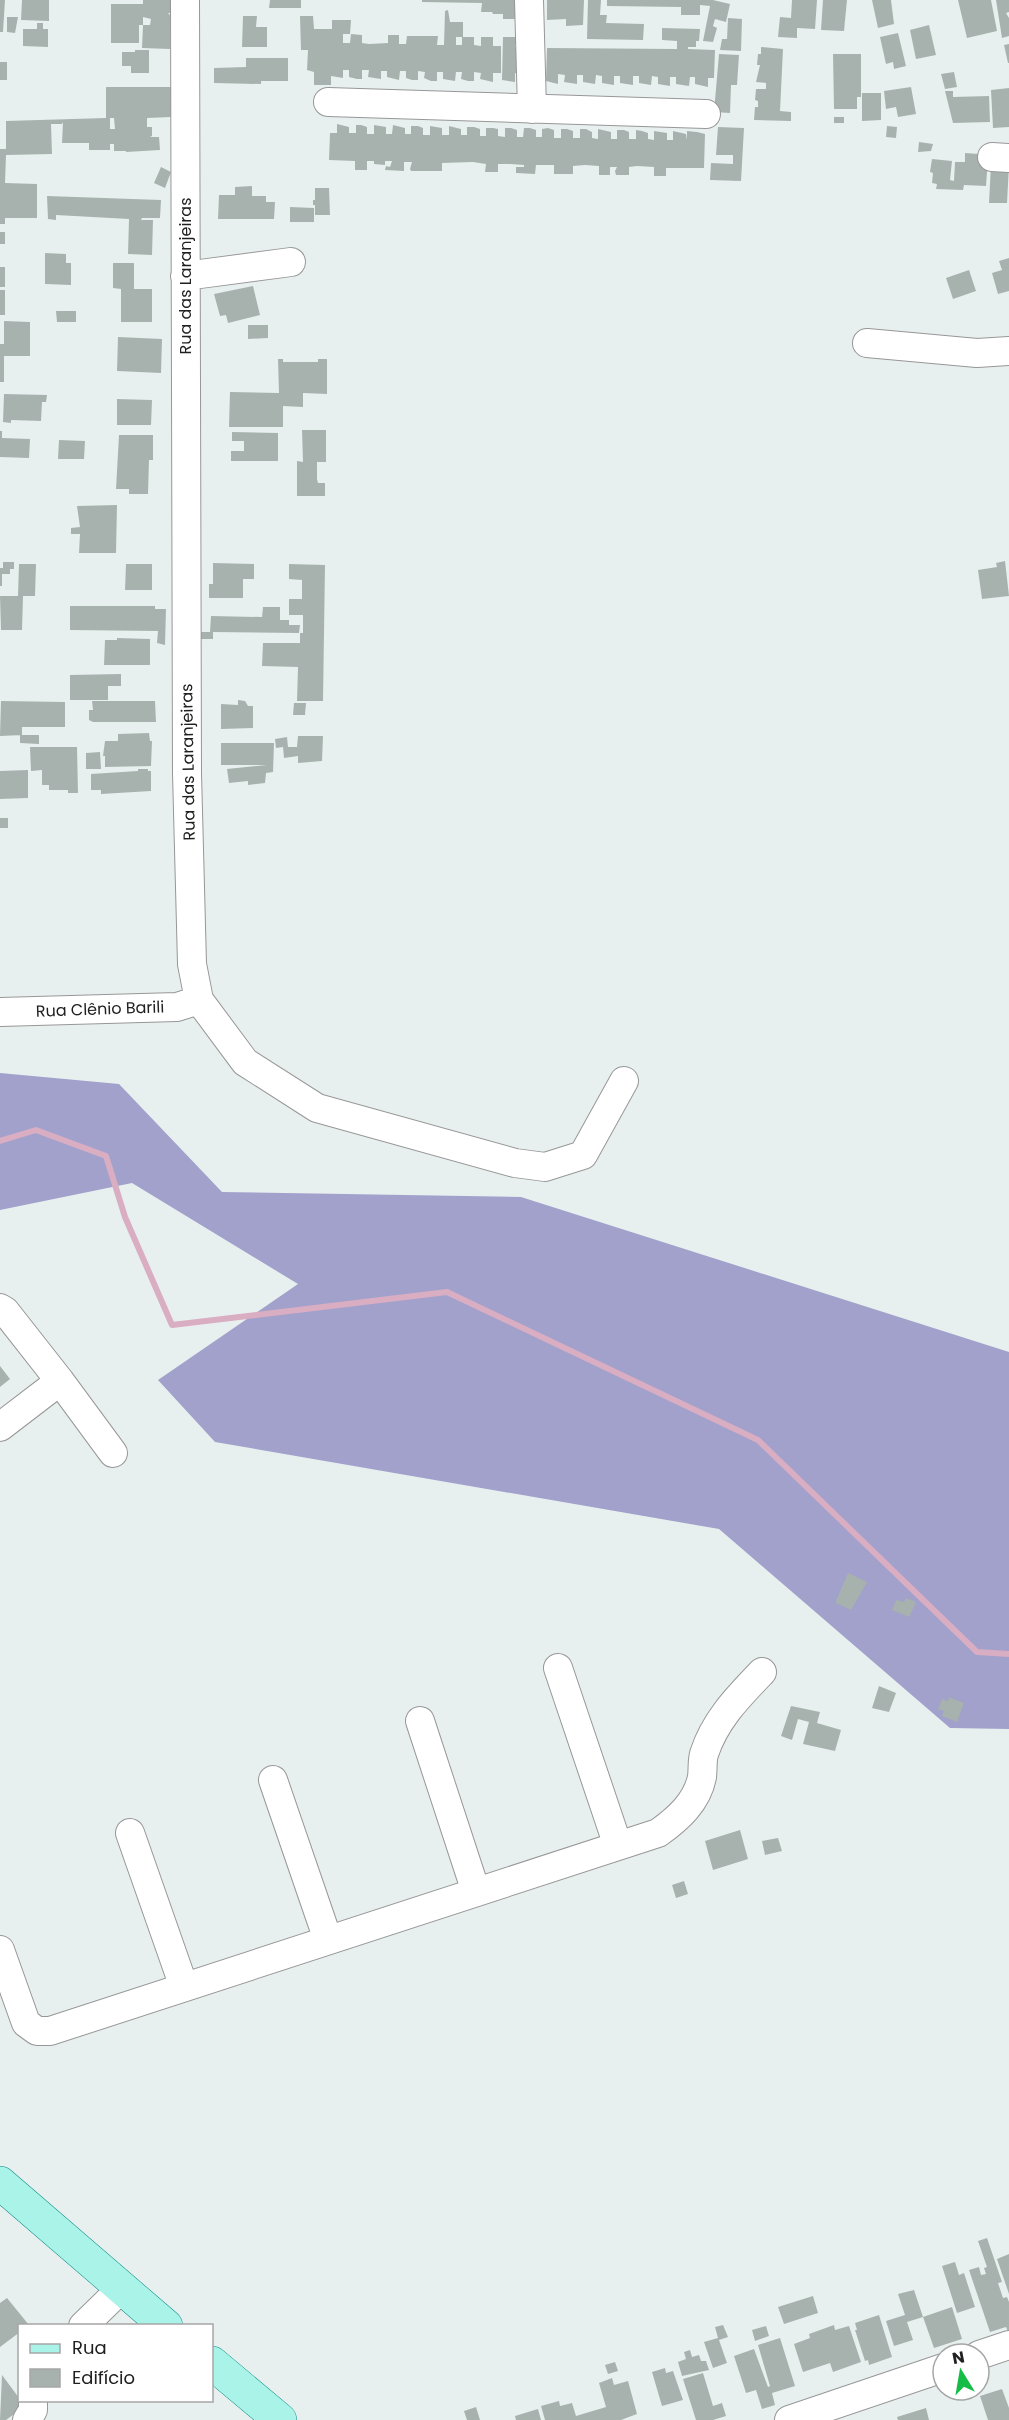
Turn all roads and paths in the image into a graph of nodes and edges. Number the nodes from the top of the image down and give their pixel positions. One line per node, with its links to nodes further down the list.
1 (185, 0): 7 (street, Rua das Laranjeiras)
2 (529, 0): 4 (street)
3 (328, 102): 4 (street)
4 (532, 109): 5 (street)
5 (706, 114)
6 (291, 262): 7 (street)
7 (185, 276): 10 (street, Rua das Laranjeiras)
8 (867, 343): 9 (street)
9 (1009, 351)
10 (199, 1000): 11 (street, Rua Clênio Barili); 12 (street, Rua das Laranjeiras)
11 (0, 1012)
12 (624, 1081)
13 (0, 1308): 14 (street)
14 (60, 1381): 15 (street); 16 (street)
15 (0, 1427)
16 (113, 1453)
17 (558, 1668): 22 (street)
18 (762, 1672): 22 (street)
19 (420, 1721): 23 (street)
20 (273, 1780): 24 (street)
21 (130, 1833): 26 (street)
22 (618, 1846): 23 (street)
23 (476, 1892): 24 (street)
24 (328, 1940): 26 (street)
25 (0, 1950): 26 (street)
26 (184, 1987)
27 (0, 2183): 28 (main road)
28 (122, 2288): 29 (street); 30 (main road)
29 (84, 2324)
30 (165, 2324)
31 (1009, 2345): 32 (street)
32 (991, 2351)
33 (213, 2364): 37 (main road)
34 (931, 2372): 38 (street)
35 (33, 2402): 36 (street)
36 (27, 2420)
37 (280, 2420)
38 (789, 2420)

